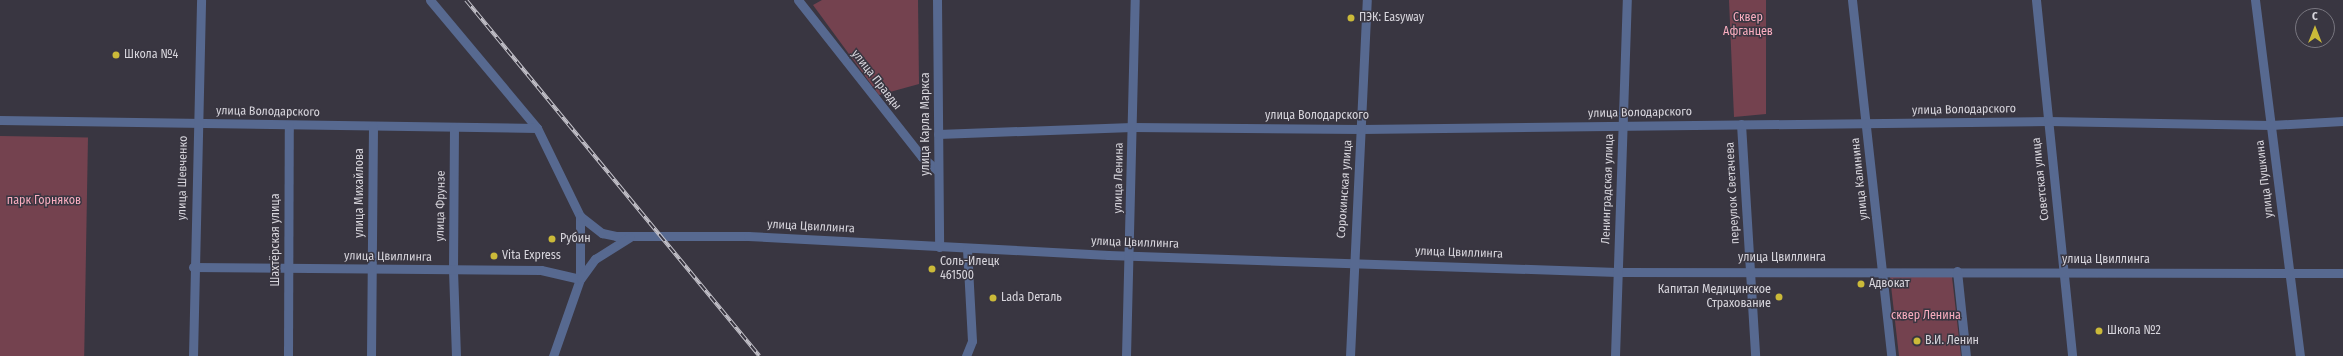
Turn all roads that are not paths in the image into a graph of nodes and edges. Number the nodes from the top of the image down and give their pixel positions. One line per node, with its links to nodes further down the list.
1 (200, 0): 14 (street, улица Шевченко)
2 (430, 0): 23 (street)
3 (798, 0): 26 (street, улица Правды)
4 (937, 0): 25 (street, улица Карла Маркса)
5 (1134, 0): 22 (street, улица Ленина)
6 (1367, 0): 24 (street, Сорокинская улица)
7 (1627, 0): 20 (street, Ленинградская улица)
8 (1852, 0): 15 (street, улица Калинина)
9 (2036, 0): 12 (street, Советская улица)
10 (2255, 0): 18 (street, улица Пушкина)
11 (0, 120): 14 (street, улица Володарского)
12 (2048, 121): 15 (street, улица Володарского); 18 (street, улица Володарского); 41 (street, Советская улица)
13 (2343, 121): 18 (street, улица Володарского)
14 (195, 123): 17 (street, улица Володарского); 34 (street, улица Шевченко)
15 (1866, 123): 16 (street, улица Володарского); 39 (street, улица Калинина)
16 (1741, 124): 20 (street, улица Володарского); 37 (street, переулок Светачева)
17 (289, 125): 19 (street, улица Володарского); 33 (street, Шахтёрская улица)
18 (2271, 125): 43 (street, улица Пушкина)
19 (373, 126): 21 (street, улица Володарского); 35 (street, улица Михайлова)
20 (1623, 126): 24 (street, улица Володарского); 40 (street, Ленинградская улица)
21 (454, 127): 23 (street, улица Володарского); 36 (street, улица Фрунзе)
22 (1132, 127): 24 (street, улица Володарского); 25 (street, улица Володарского); 31 (street, улица Ленина)
23 (536, 128): 27 (street)
24 (1361, 129): 32 (street, Сорокинская улица)
25 (938, 134): 26 (street, улица Карла Маркса)
26 (938, 171): 29 (street, улица Карла Маркса)
27 (580, 216): 28 (street, улица Цвиллинга); 44 (street)
28 (631, 236): 29 (street, улица Цвиллинга); 44 (street)
29 (939, 247): 30 (street, улица Цвиллинга)
30 (967, 249): 31 (street, улица Цвиллинга); 50 (street)
31 (1130, 256): 32 (street, улица Цвиллинга); 51 (street, улица Ленина)
32 (1353, 261): 40 (street, улица Цвиллинга); 52 (street, Сорокинская улица)
33 (288, 266): 34 (street, улица Цвиллинга); 35 (street, улица Цвиллинга); 46 (street, Шахтёрская улица)
34 (193, 267): 45 (street, улица Шевченко)
35 (372, 269): 36 (street, улица Цвиллинга); 47 (street, улица Михайлова)
36 (453, 270): 44 (street, улица Цвиллинга); 48 (street, улица Фрунзе)
37 (1750, 270): 39 (street, улица Цвиллинга); 40 (street, улица Цвиллинга); 54 (street, переулок Светачева)
38 (1957, 270): 39 (street, улица Цвиллинга); 41 (street, улица Цвиллинга); 56 (street)
39 (1883, 271): 55 (street, улица Калинина)
40 (1617, 272): 53 (street, Ленинградская улица)
41 (2062, 272): 43 (street, улица Цвиллинга); 57 (street, Советская улица)
42 (2343, 272): 43 (street, улица Цвиллинга)
43 (2289, 273): 58 (street, улица Пушкина)
44 (580, 279): 49 (street)
45 (193, 356)
46 (288, 356)
47 (371, 356)
48 (456, 356)
49 (552, 356)
50 (966, 356)
51 (1126, 356)
52 (1350, 356)
53 (1615, 356)
54 (1755, 356)
55 (1891, 356)
56 (1966, 356)
57 (2072, 356)
58 (2300, 356)

